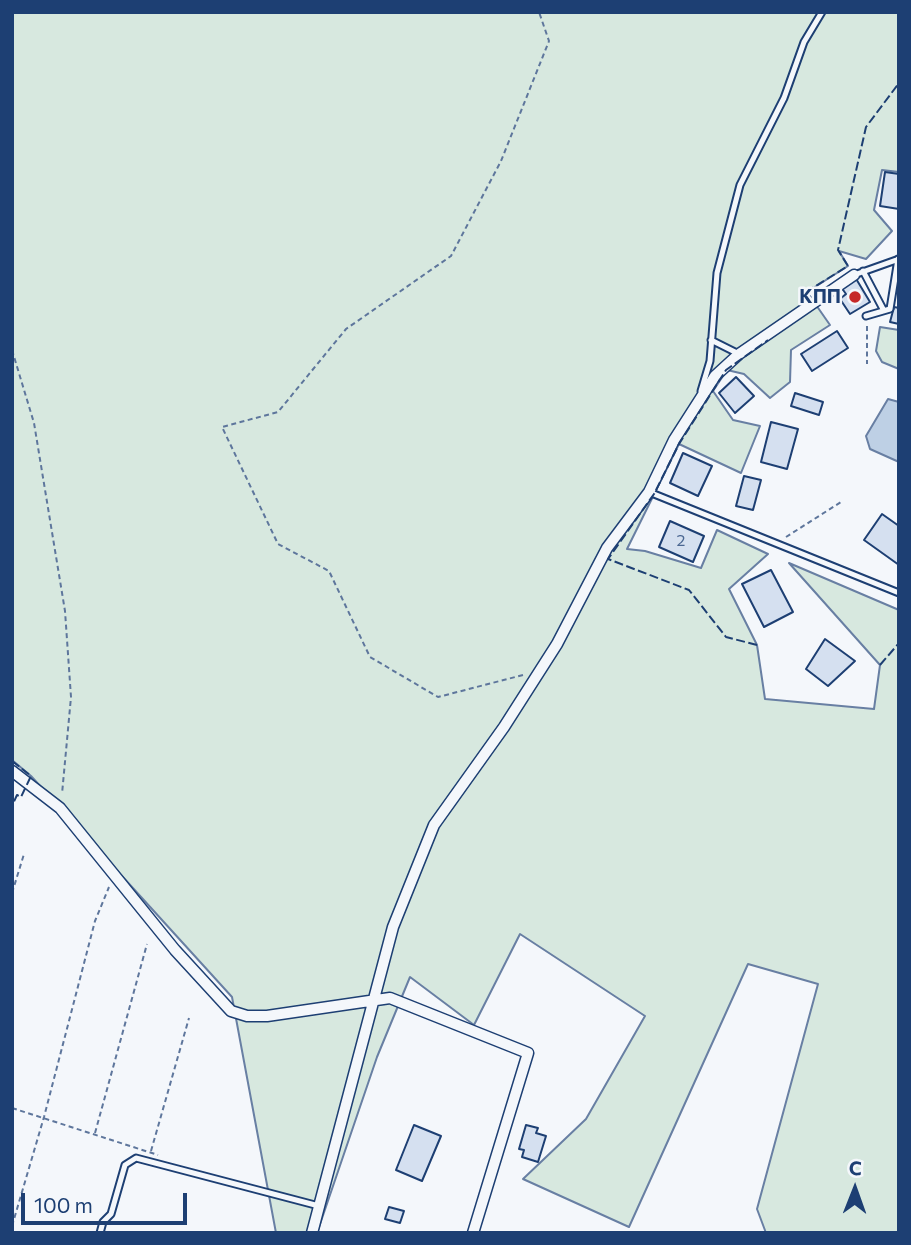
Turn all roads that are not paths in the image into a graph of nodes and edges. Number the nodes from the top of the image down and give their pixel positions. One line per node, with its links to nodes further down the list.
1 (822, 12): 6 (lane)
2 (898, 259): 3 (lane); 4 (lane)
3 (859, 273): 4 (lane); 7 (street)
4 (883, 309): 5 (lane)
5 (866, 316)
6 (711, 340): 7 (lane); 8 (lane)
7 (739, 354): 8 (street)
8 (698, 402): 9 (street)
9 (649, 492): 10 (lane); 12 (street)
10 (899, 593)
11 (12, 771): 12 (street)
12 (372, 1002): 13 (street); 16 (street)
13 (319, 1206): 14 (lane); 15 (street)
14 (100, 1233)
15 (312, 1233)
16 (474, 1233)

